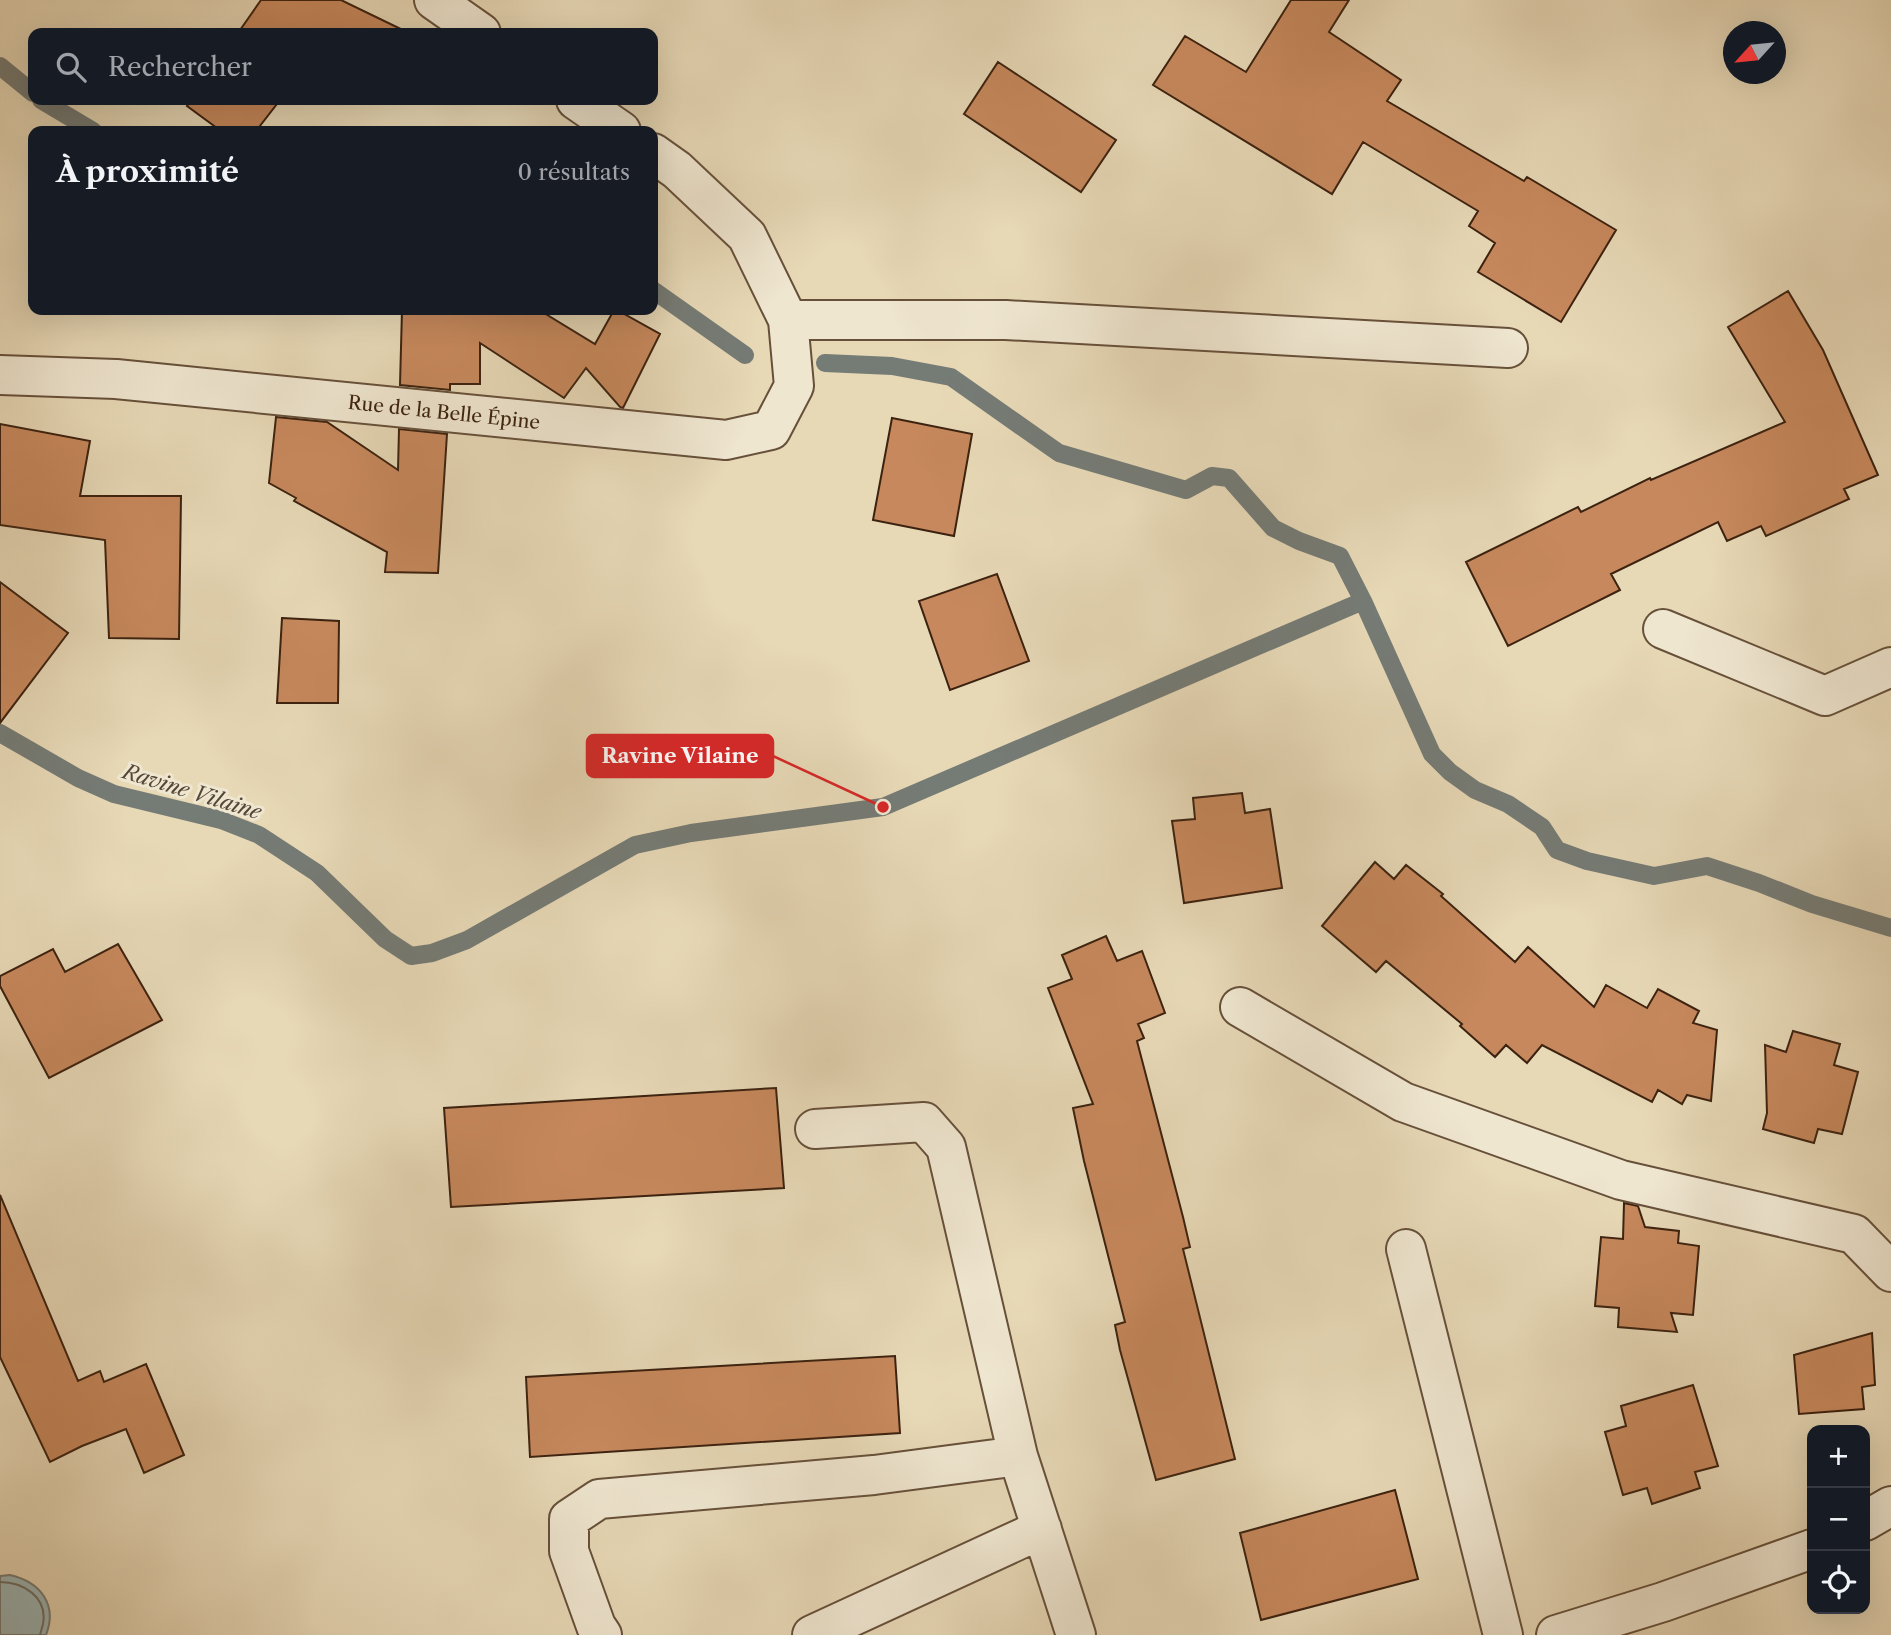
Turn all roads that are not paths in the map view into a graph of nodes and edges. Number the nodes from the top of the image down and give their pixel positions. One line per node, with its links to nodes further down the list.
1 (434, 0): 2 (street)
2 (474, 28)
3 (583, 105): 4 (street)
4 (614, 126)
5 (658, 157): 6 (street)
6 (788, 320): 7 (street); 8 (street, Rue de la Belle Épine)
7 (1508, 348)
8 (0, 375)
9 (1663, 629): 10 (street)
10 (1891, 667)
11 (1240, 1007): 14 (street)
12 (815, 1129): 15 (street)
13 (1406, 1249): 23 (street)
14 (1891, 1272)
15 (1018, 1455): 18 (street); 20 (street)
16 (1891, 1506): 17 (street)
17 (1870, 1518)
18 (1042, 1529): 21 (street); 22 (street)
19 (1807, 1551): 24 (street)
20 (602, 1635)
21 (812, 1635)
22 (1076, 1635)
23 (1503, 1635)
24 (1556, 1635)

